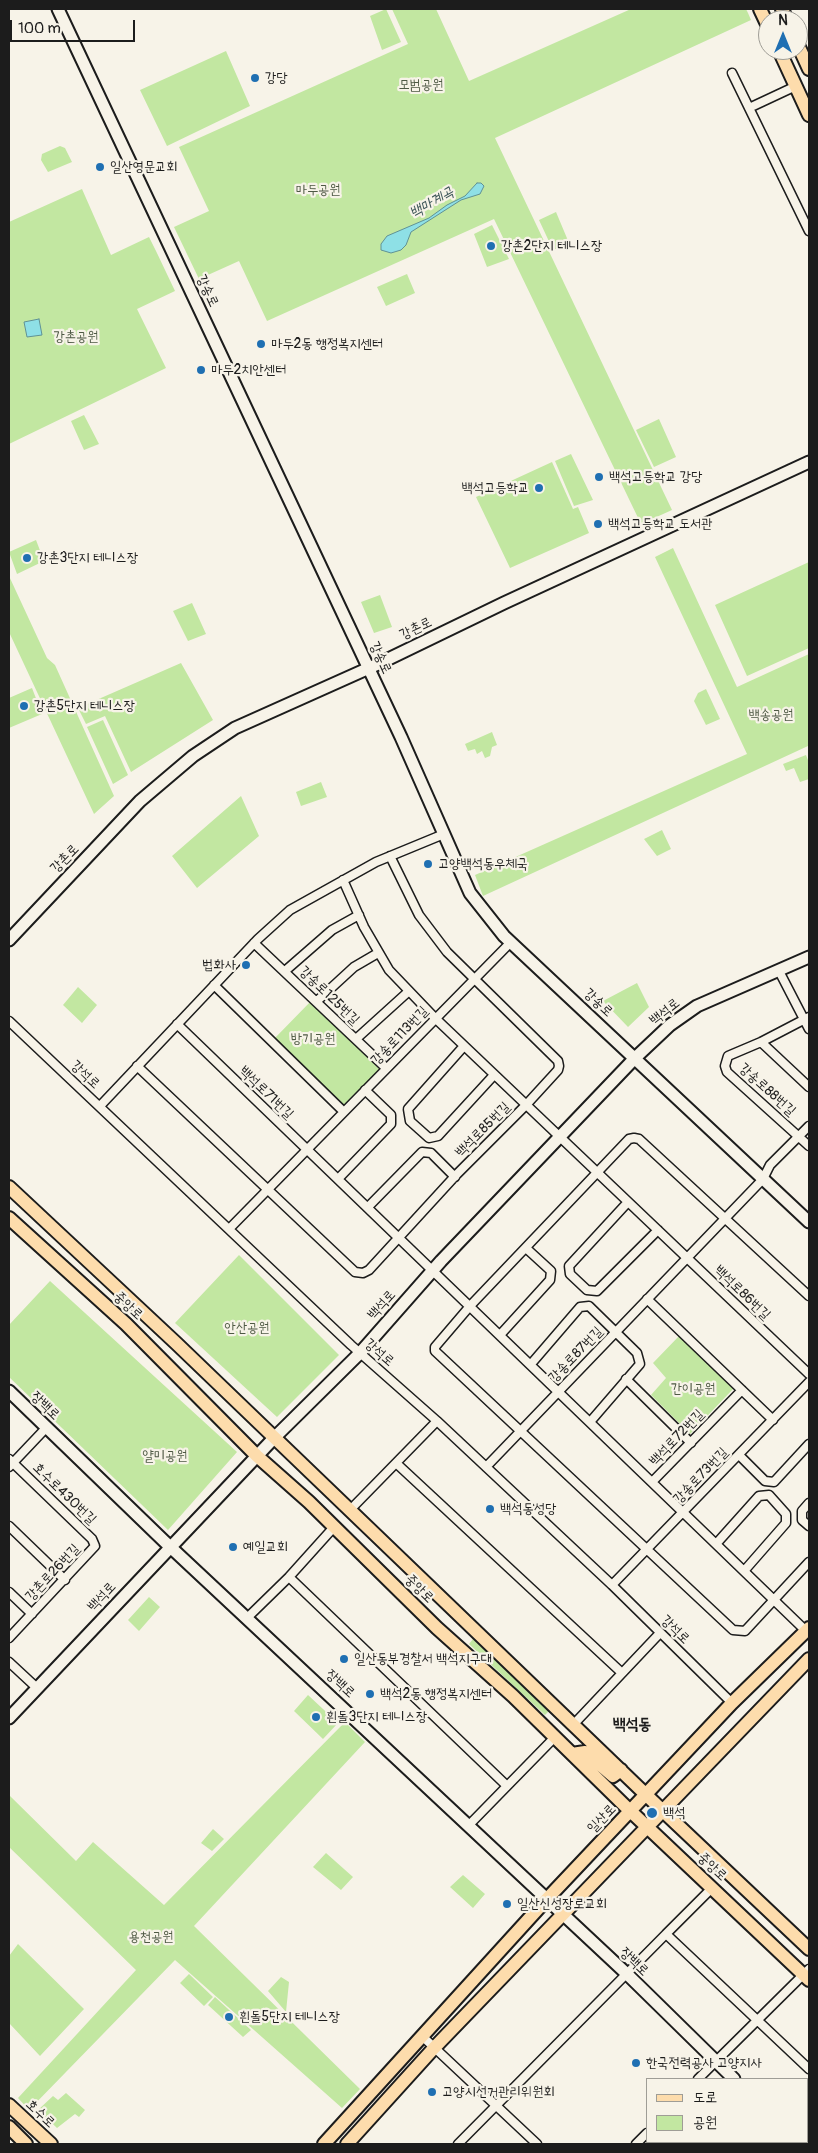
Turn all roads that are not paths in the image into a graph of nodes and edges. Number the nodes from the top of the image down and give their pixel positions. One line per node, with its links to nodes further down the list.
1 (58, 9): 9 (main road, 강송로)
2 (784, 60): 4 (main road)
3 (732, 73): 5 (street)
4 (796, 86): 5 (street); 6 (main road)
5 (749, 108): 7 (street)
6 (809, 115)
7 (808, 226)
8 (809, 462): 9 (main road, 강촌로)
9 (368, 668): 10 (main road, 강송로); 14 (main road, 강촌로)
10 (444, 834): 11 (street); 16 (main road, 강송로)
11 (390, 856): 12 (street); 21 (street)
12 (343, 880): 13 (street, 백석로85번길); 15 (street)
13 (359, 915): 17 (street, 백석로85번길); 19 (street)
14 (9, 940)
15 (254, 942): 19 (street, 강송로125번길); 22 (street)
16 (511, 942): 21 (street, 강송로113번길); 33 (main road, 강송로)
17 (378, 953): 23 (street, 백석로85번길); 24 (street)
18 (809, 957): 20 (main road, 백석로)
19 (285, 971): 24 (street, 강송로125번길)
20 (779, 971): 26 (street); 33 (main road, 백석로)
21 (474, 978): 25 (street, 강송로113번길); 39 (street)
22 (214, 985): 28 (street); 41 (street)
23 (409, 991): 25 (street, 백석로85번길); 30 (street)
24 (317, 1000): 30 (street, 강송로125번길)
25 (435, 1018): 32 (street, 백석로85번길); 35 (street, 강송로113번길)
26 (806, 1018): 29 (street); 31 (street)
27 (9, 1021): 40 (street, 강석로)
28 (177, 1024): 34 (street); 46 (street, 백석로71번길)
29 (809, 1030)
30 (356, 1039): 35 (street, 강송로125번길)
31 (761, 1042): 37 (street); 43 (street, 강송로88번길)
32 (464, 1046): 36 (street, 백석로85번길); 36 (street, 백석로85번길)
33 (634, 1058): 44 (main road, 백석로); 49 (main road, 강송로)
34 (137, 1066): 40 (street); 52 (street)
35 (386, 1068): 38 (street, 강송로113번길)
36 (494, 1075): 39 (street, 백석로85번길)
37 (809, 1086)
38 (366, 1090): 41 (street, 강송로113번길); 50 (street)
39 (526, 1105): 44 (street, 백석로85번길); 48 (street, 백석로85번길)
40 (100, 1106): 58 (street, 강석로)
41 (344, 1112): 46 (street, 강송로113번길)
42 (809, 1126): 43 (street, 강송로88번길)
43 (798, 1136): 45 (street, 강송로88번길); 49 (street, 강송로88번길)
44 (560, 1137): 47 (street, 백석로86번길); 63 (main road, 백석로)
45 (809, 1146)
46 (308, 1150): 50 (street, 백석로71번길); 52 (street, 강송로113번길)
47 (598, 1174): 53 (street, 백석로86번길); 56 (street); 61 (street)
48 (456, 1175): 54 (street); 60 (street)
49 (763, 1178): 56 (street, 강송로87번길); 57 (main road, 강송로)
50 (338, 1179): 54 (street, 백석로71번길)
51 (9, 1187): 82 (main road, 중앙로)
52 (269, 1190): 58 (street, 강송로113번길); 60 (street)
53 (628, 1202): 59 (street, 백석로86번길); 59 (street)
54 (368, 1208): 60 (street, 백석로71번길)
55 (9, 1218): 86 (main road, 중앙로)
56 (725, 1218): 62 (street, 강송로87번길); 64 (street)
57 (809, 1222)
58 (230, 1228): 69 (street, 강석로)
59 (658, 1230): 62 (street, 백석로86번길)
60 (399, 1238): 63 (street, 백석로71번길)
61 (527, 1248): 66 (street); 68 (street)
62 (687, 1258): 65 (street, 강송로87번길); 71 (street, 백석로86번길)
63 (433, 1270): 66 (street, 백석로72번길); 69 (main road, 백석로)
64 (809, 1296)
65 (647, 1299): 67 (street, 강송로87번길); 74 (street)
66 (470, 1306): 68 (street, 백석로72번길); 81 (street)
67 (615, 1333): 70 (street); 72 (street); 76 (street, 강송로87번길)
68 (500, 1334): 70 (street, 백석로72번길)
69 (360, 1353): 78 (street, 강석로); 82 (main road, 백석로)
70 (530, 1364): 76 (street, 백석로72번길)
71 (809, 1374)
72 (626, 1379): 79 (street); 83 (street)
73 (809, 1382): 77 (street, 강송로73번길)
74 (742, 1390): 77 (street); 83 (street, 백석로72번길)
75 (9, 1391): 80 (main road, 장백로)
76 (558, 1391): 79 (street, 백석로72번길); 81 (street, 강송로87번길)
77 (773, 1420): 85 (street, 강송로73번길)
78 (437, 1421): 88 (street); 89 (street, 강석로)
79 (590, 1422): 90 (street, 백석로72번길)
80 (46, 1428): 87 (street, 호수로430번길); 99 (main road, 장백로)
81 (522, 1430): 89 (street, 강송로87번길); 100 (street)
82 (274, 1438): 86 (main road, 백석로); 92 (main road, 중앙로)
83 (691, 1442): 90 (street, 백석로72번길)
84 (809, 1444): 85 (street)
85 (739, 1455): 93 (street, 강송로73번길)
86 (257, 1456): 96 (main road, 중앙로); 99 (main road, 백석로)
87 (10, 1463): 98 (street, 호수로430번길)
88 (396, 1463): 92 (street); 115 (street)
89 (486, 1467): 105 (street, 강석로)
90 (652, 1482): 93 (street, 백석로72번길)
91 (809, 1503): 95 (street)
92 (350, 1510): 119 (main road, 중앙로)
93 (684, 1512): 97 (street, 백석로72번길); 100 (street, 강송로73번길)
94 (9, 1526): 104 (street)
95 (809, 1526)
96 (334, 1527): 103 (street); 120 (main road, 중앙로)
97 (716, 1544): 102 (street, 백석로72번길); 102 (street)
98 (95, 1546): 104 (street, 강촌로26번길)
99 (170, 1547): 109 (main road, 장백로); 116 (main road, 백석로)
100 (648, 1549): 105 (street, 강송로73번길); 107 (street)
101 (809, 1562): 107 (street)
102 (744, 1571): 107 (street, 백석로72번길)
103 (289, 1577): 109 (street); 123 (street)
104 (65, 1580): 108 (street, 강촌로26번길)
105 (612, 1585): 111 (street, 강석로)
106 (9, 1592): 108 (street)
107 (774, 1600): 110 (street, 백석로72번길)
108 (32, 1614): 112 (street, 강촌로26번길)
109 (247, 1618): 127 (main road, 장백로)
110 (808, 1630): 117 (main road, 일산로)
111 (660, 1634): 115 (street); 117 (street, 강석로)
112 (9, 1638)
113 (809, 1659): 126 (main road)
114 (9, 1662): 116 (street)
115 (622, 1673): 119 (street)
116 (37, 1688): 118 (main road, 백석로)
117 (732, 1703): 124 (main road, 일산로)
118 (9, 1718)
119 (573, 1725): 122 (main road, 중앙로)
120 (555, 1736): 121 (main road, 중앙로); 123 (street)
121 (572, 1754): 122 (main road); 125 (main road, 중앙로)
122 (621, 1770): 124 (main road, 중앙로)
123 (506, 1785): 127 (street)
124 (646, 1794): 125 (main road, 일산로); 126 (main road, 중앙로)
125 (630, 1811): 128 (main road, 중앙로); 130 (main road, 일산로)
126 (664, 1812): 128 (main road); 133 (main road, 중앙로)
127 (468, 1826): 130 (main road, 장백로)
128 (648, 1827): 129 (main road, 중앙로); 131 (main road)
129 (712, 1888): 132 (street); 135 (main road, 중앙로)
130 (546, 1900): 131 (main road, 장백로); 137 (main road, 일산로)
131 (563, 1915): 134 (main road, 장백로); 138 (main road)
132 (666, 1934): 134 (street); 136 (street)
133 (809, 1949)
134 (628, 1975): 139 (main road, 장백로); 144 (street)
135 (808, 1975): 136 (street)
136 (758, 2020): 139 (street); 140 (street)
137 (422, 2036): 138 (street); 149 (main road, 일산로)
138 (434, 2048): 144 (street); 150 (main road)
139 (715, 2061): 141 (street); 142 (main road, 장백로)
140 (809, 2069)
141 (699, 2078)
142 (733, 2078)
143 (9, 2105): 148 (main road, 호수로)
144 (495, 2105): 151 (street); 152 (street)
145 (9, 2127): 147 (main road)
146 (646, 2134): 153 (street)
147 (26, 2144)
148 (51, 2144)
149 (324, 2144)
150 (347, 2144)
151 (458, 2144)
152 (537, 2144)
153 (636, 2144)

